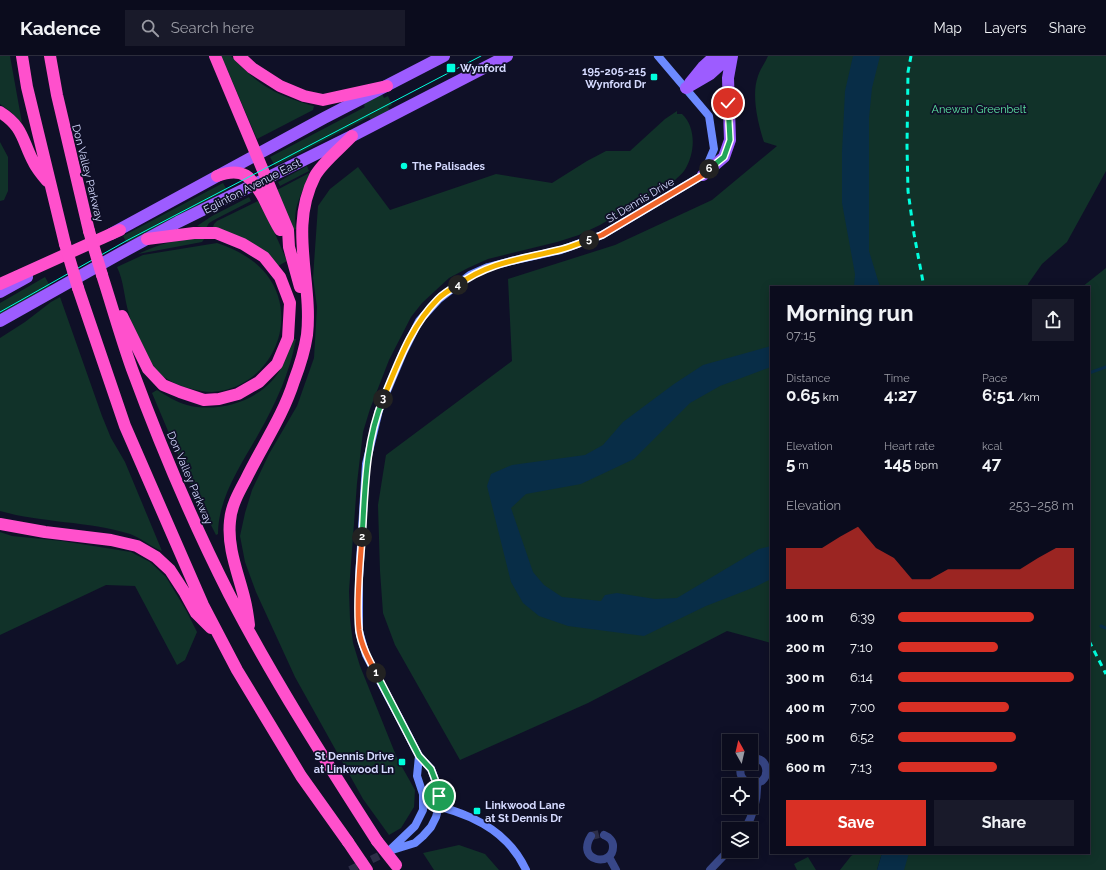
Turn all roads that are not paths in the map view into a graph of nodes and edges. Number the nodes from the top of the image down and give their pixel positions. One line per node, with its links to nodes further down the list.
1 (22, 56): 18 (highway)
2 (50, 56): 21 (highway, Don Valley Parkway, bridge)
3 (215, 56): 14 (highway)
4 (239, 56): 10 (highway)
5 (444, 56): 10 (main road)
6 (508, 56): 13 (main road, Eglinton Avenue East)
7 (658, 56): 11 (street)
8 (715, 56): 11 (main road)
9 (731, 56): 11 (main road); 15 (main road)
10 (387, 86): 14 (main road)
11 (686, 88): 15 (street)
12 (0, 112): 18 (highway)
13 (352, 136): 17 (main road, Eglinton Avenue East); 25 (highway)
14 (255, 154): 16 (main road); 17 (highway)
15 (703, 175): 29 (street, St Dennis Drive)
16 (217, 176): 17 (highway); 19 (main road)
17 (261, 181): 20 (main road, Eglinton Avenue East); 25 (highway)
18 (50, 186): 28 (highway, bridge)
19 (120, 230): 22 (highway); 23 (main road)
20 (147, 239): 21 (highway); 24 (main road, Eglinton Avenue East)
21 (102, 275): 27 (highway, Don Valley Parkway)
22 (0, 284)
23 (0, 292)
24 (0, 321)
25 (302, 352): 27 (highway)
26 (0, 524): 28 (highway)
27 (250, 634): 38 (highway, Don Valley Parkway, bridge)
28 (220, 636): 39 (highway, bridge)
29 (419, 756): 32 (street, St Dennis Drive); 33 (street, St Dennis Drive)
30 (758, 759): 31 (street)
31 (758, 782)
32 (423, 803): 33 (street); 33 (street, St Dennis Drive)
33 (439, 806): 40 (street)
34 (604, 835): 36 (street)
35 (591, 836): 36 (street)
36 (609, 857): 41 (street)
37 (722, 857): 42 (street)
38 (398, 868)
39 (367, 870)
40 (526, 870)
41 (616, 870)
42 (710, 870)

